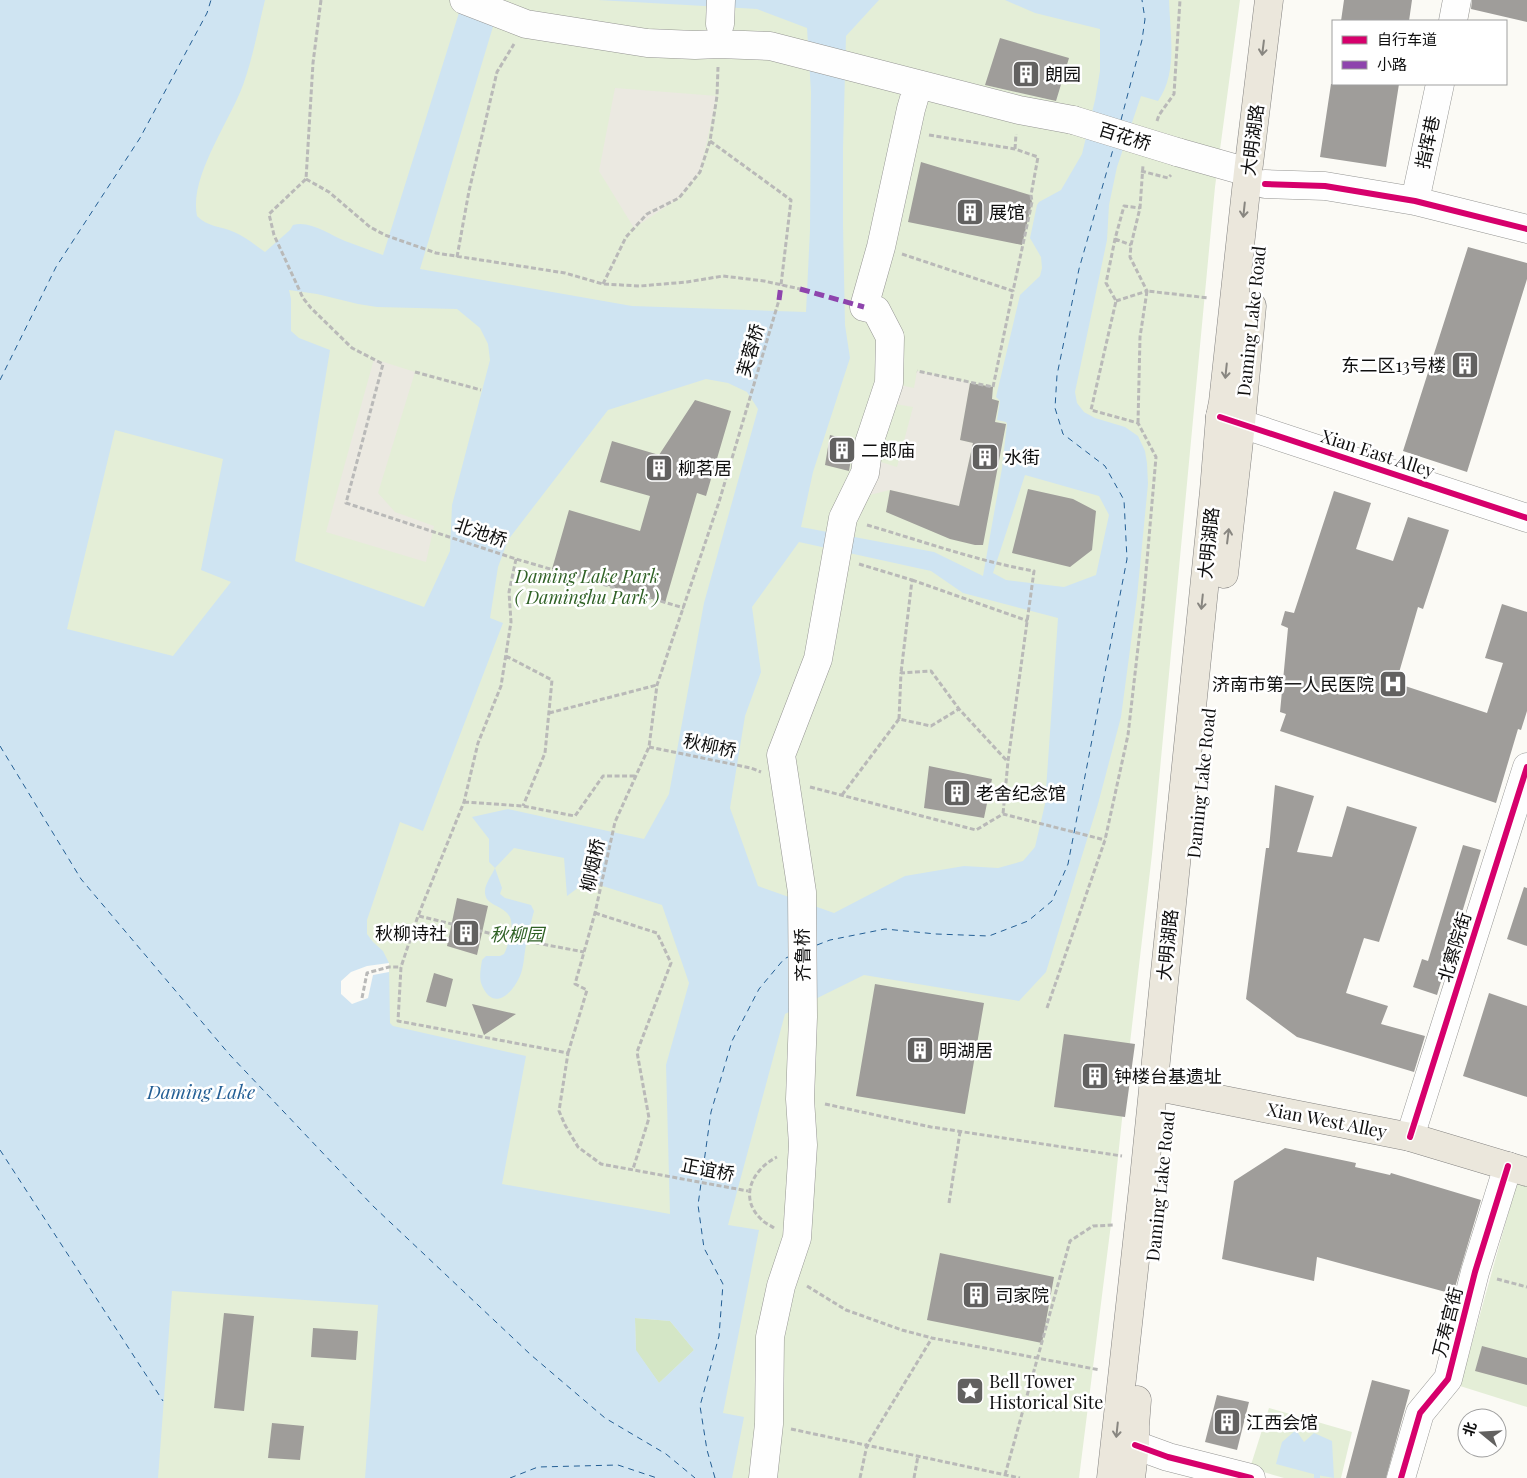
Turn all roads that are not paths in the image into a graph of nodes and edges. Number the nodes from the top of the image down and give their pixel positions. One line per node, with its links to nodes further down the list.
1 (464, 0): 6 (street, 百花桥)
2 (1269, 0): 9 (main road, 大明湖路, one-way to 9)
3 (1287, 0): 9 (main road, Daming Lake Road)
4 (1457, 0): 5 (street)
5 (1453, 20)
6 (720, 23): 7 (street, 百花桥)
7 (918, 85): 9 (street, 百花桥, bridge); 19 (street, 齐鲁桥)
8 (1440, 85): 10 (street, 指挥巷)
9 (1256, 178): 10 (street, 百花桥); 12 (main road, Daming Lake Road)
10 (1415, 201): 11 (street, 百花桥)
11 (1527, 230)
12 (1230, 420): 13 (street, Xian East Alley); 15 (main road, 大明湖路)
13 (1527, 518)
14 (1527, 767): 16 (street, 北察院街)
15 (1161, 1088): 16 (main road, Xian West Alley); 18 (main road, Daming Lake Road); 20 (main road, Daming Lake Road, one-way to 20)
16 (1410, 1137): 17 (main road, Xian West Alley)
17 (1518, 1169): 23 (street, 万寿宫街)
18 (1136, 1445): 21 (main road, Daming Lake Road); 22 (street)
19 (763, 1478)
20 (1111, 1478)
21 (1131, 1478)
22 (1251, 1478)
23 (1401, 1478)

